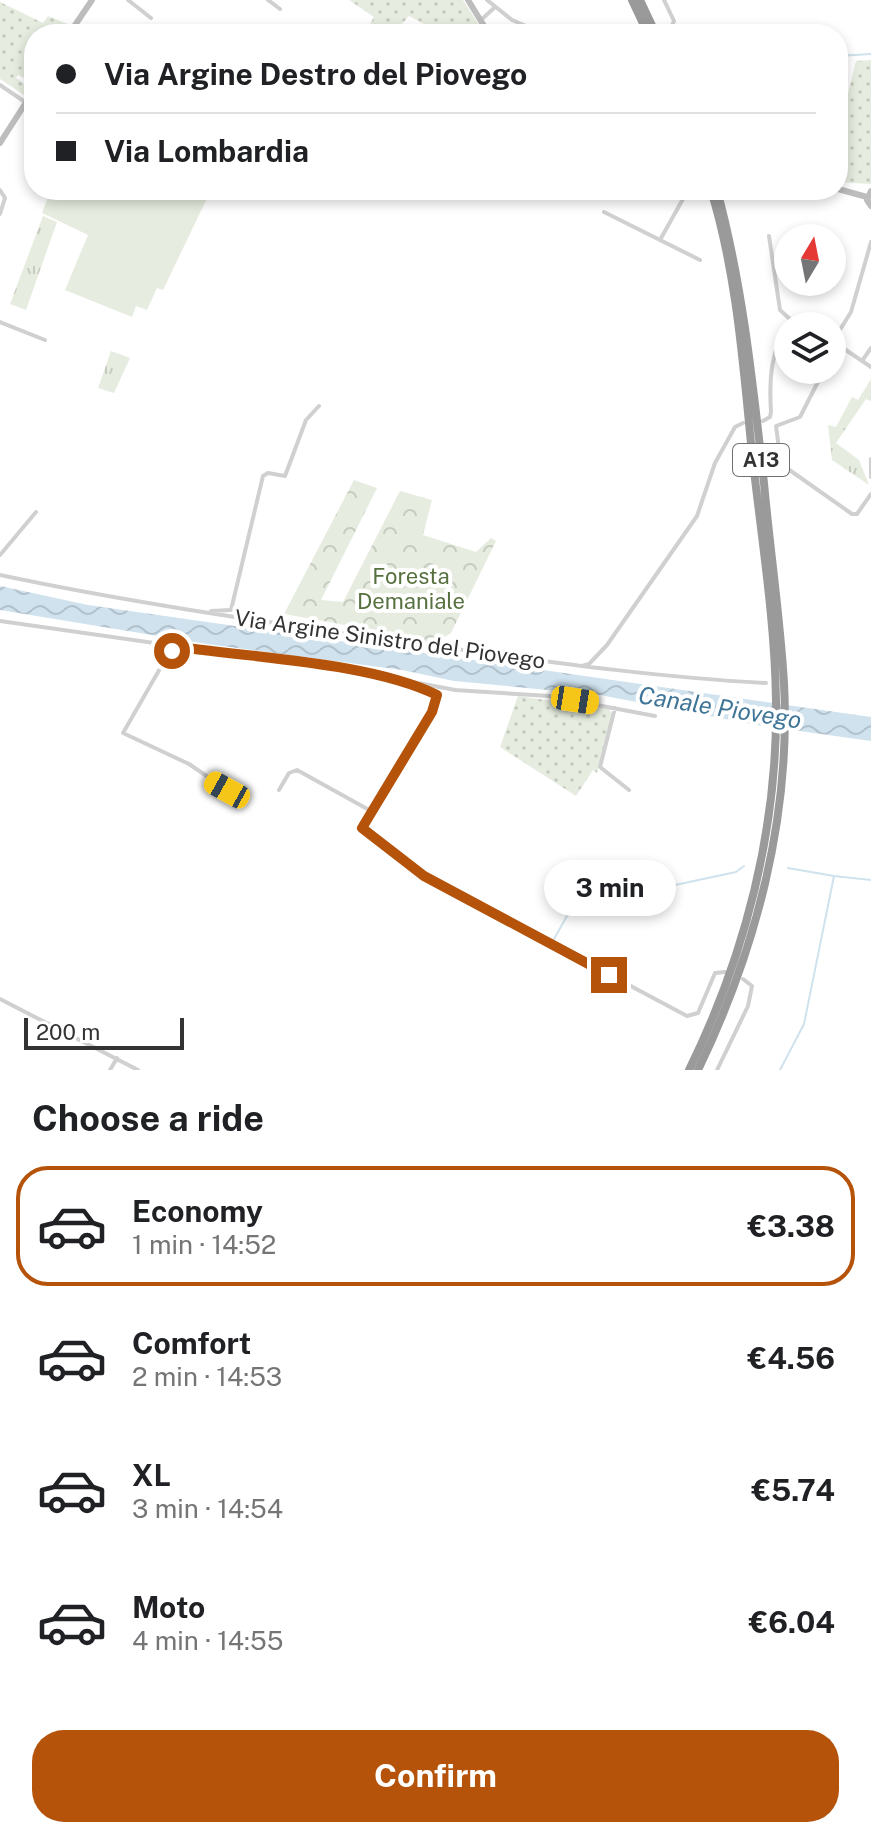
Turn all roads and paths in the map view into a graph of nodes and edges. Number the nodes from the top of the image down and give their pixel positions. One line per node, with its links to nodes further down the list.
1 (92, 0): 13 (street)
2 (128, 0): 11 (street)
3 (268, 0): 10 (street)
4 (468, 0): 12 (street)
5 (487, 0): 9 (street)
6 (632, 0): 16 (highway)
7 (640, 0): 17 (highway)
8 (664, 0): 18 (street)
9 (494, 8): 12 (street); 15 (street)
10 (280, 9)
11 (151, 18)
12 (481, 20): 14 (street)
13 (76, 24)
14 (483, 24)
15 (525, 24)
16 (643, 24)
17 (651, 24)
18 (673, 24)
19 (0, 85): 20 (street)
20 (24, 101)
21 (24, 104): 22 (street)
22 (0, 143)
23 (0, 190): 31 (street)
24 (848, 191): 25 (street)
25 (869, 194): 29 (street)
26 (682, 200): 33 (street)
27 (714, 200): 35 (highway, A13)
28 (719, 200): 35 (highway, A13)
29 (871, 206)
30 (604, 212): 33 (street)
31 (0, 214)
32 (769, 236): 38 (street)
33 (660, 240): 36 (street)
34 (871, 242): 37 (street)
35 (730, 254): 65 (highway, A13)
36 (700, 260)
37 (869, 266): 39 (street)
38 (782, 312)
39 (846, 321)
40 (0, 322): 41 (street)
41 (45, 340)
42 (871, 348): 45 (street)
43 (846, 350): 45 (street)
44 (774, 360): 49 (street)
45 (862, 361): 46 (street)
46 (871, 367)
47 (817, 384): 53 (street)
48 (319, 406): 57 (street, Via Argine Sinistro del Piovego)
49 (763, 421)
50 (743, 423): 60 (street)
51 (871, 459): 52 (street)
52 (871, 477)
53 (870, 495)
54 (36, 512): 55 (street)
55 (0, 555)
56 (0, 575): 57 (street, Via Argine Sinistro del Piovego)
57 (205, 613): 60 (street, Via Argine Sinistro del Piovego)
58 (0, 621): 59 (street)
59 (173, 646): 61 (street); 66 (street)
60 (576, 666): 62 (street, Via Argine Sinistro del Piovego)
61 (411, 682): 63 (street); 69 (street)
62 (766, 683)
63 (615, 708): 64 (street); 68 (street)
64 (655, 716)
65 (778, 763): 76 (highway, A13); 77 (highway, A13)
66 (227, 790)
67 (279, 790): 69 (street)
68 (629, 790)
69 (371, 811): 70 (street)
70 (725, 972)
71 (743, 979): 78 (street)
72 (0, 999): 73 (street)
73 (117, 1058): 74 (street); 75 (street)
74 (110, 1070)
75 (138, 1070)
76 (689, 1070)
77 (698, 1070)
78 (717, 1070)

